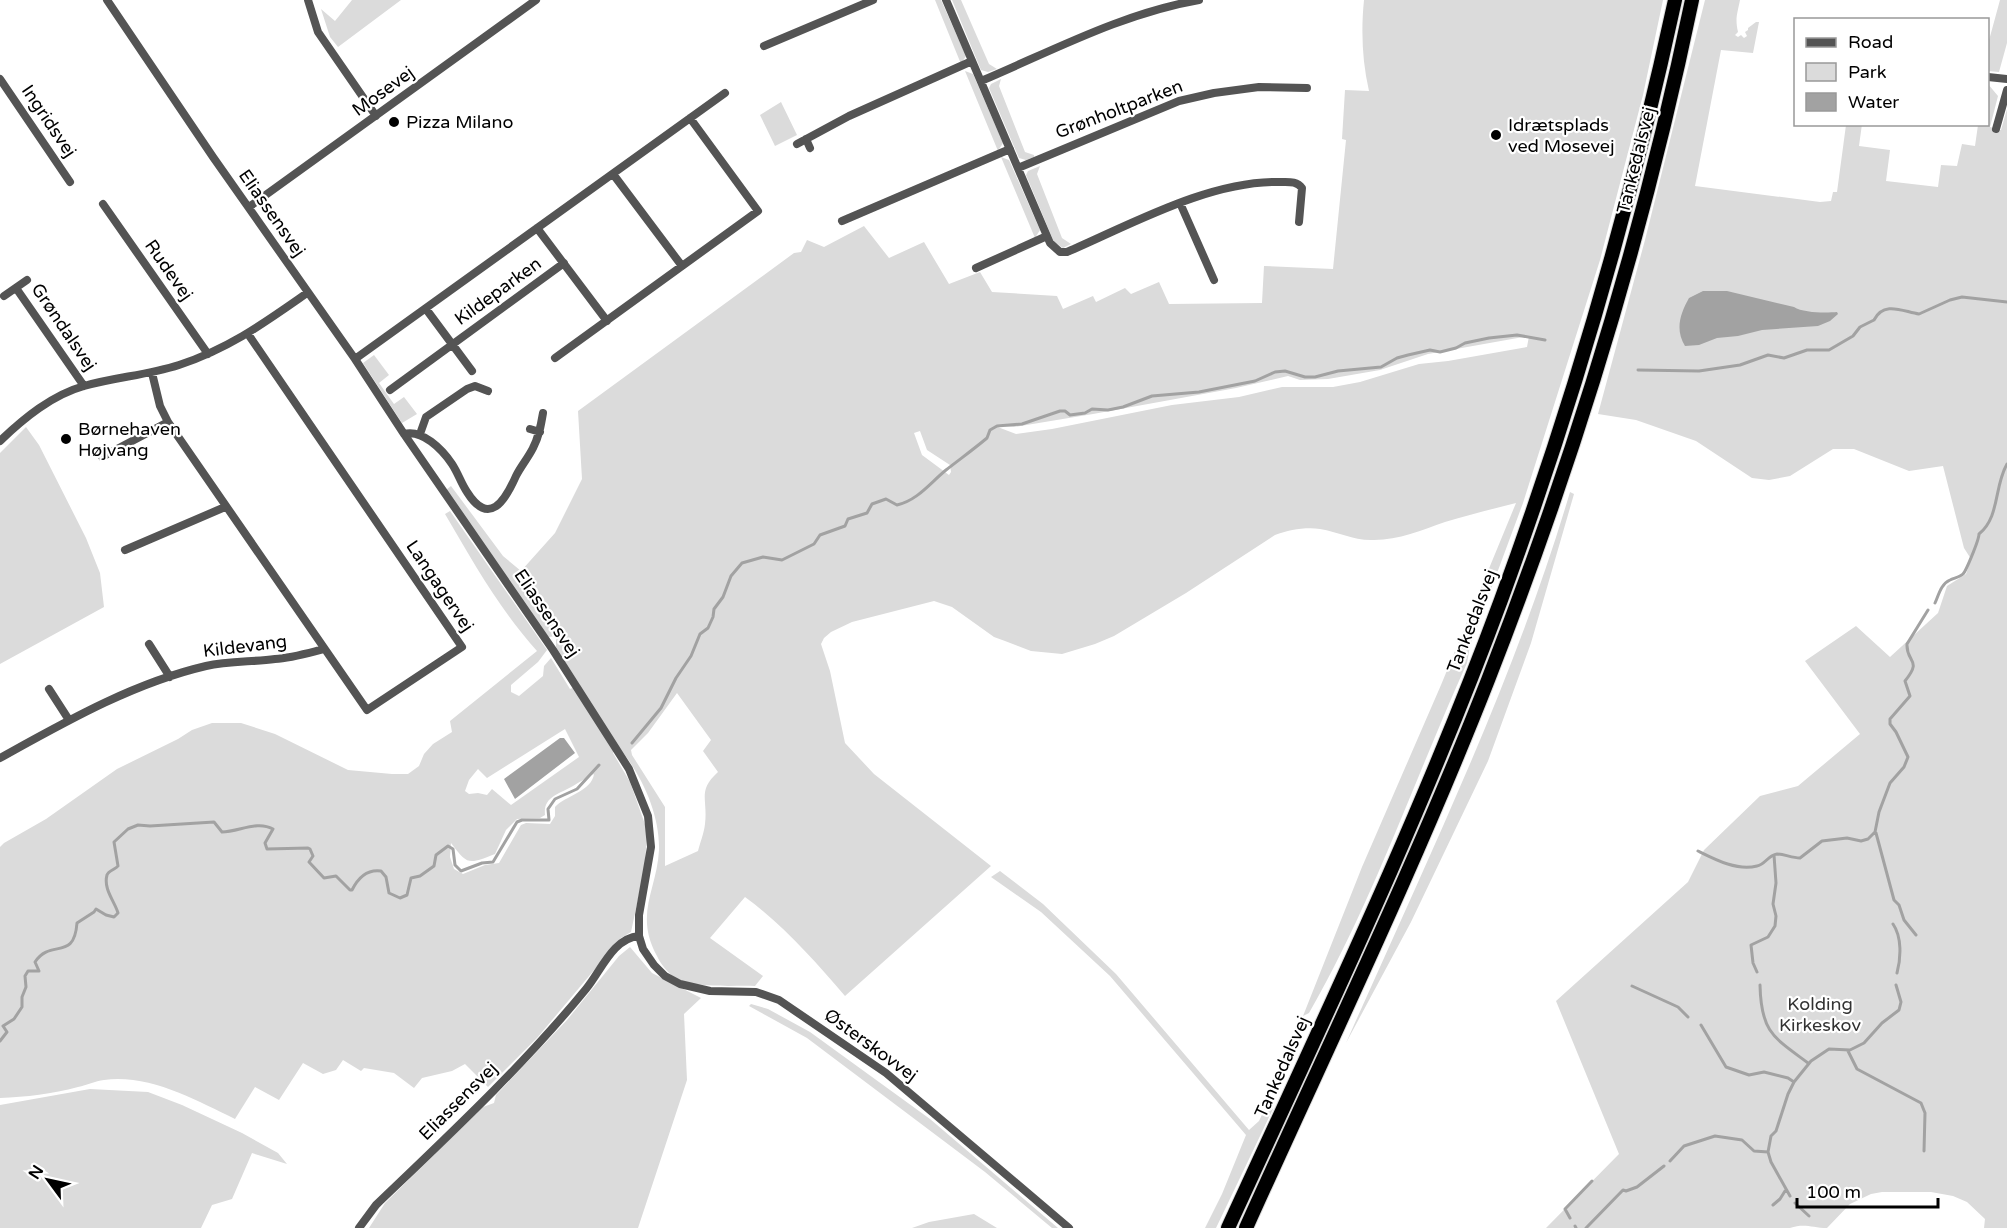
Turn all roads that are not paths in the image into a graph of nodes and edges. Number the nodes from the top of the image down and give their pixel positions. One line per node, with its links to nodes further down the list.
1 (106, 0): 30 (street, Eliassensvej)
2 (308, 0): 18 (street)
3 (536, 0): 18 (street, Mosevej)
4 (873, 0): 9 (street)
5 (946, 0): 10 (street)
6 (1199, 0): 14 (street)
7 (1676, 0): 74 (highway, Tankedalsvej)
8 (1692, 0): 75 (highway, Tankedalsvej)
9 (764, 46)
10 (972, 61): 14 (street); 21 (street)
11 (1989, 77): 13 (street)
12 (0, 79): 27 (street, Ingridsvej)
13 (2007, 79)
14 (981, 81): 24 (street)
15 (1307, 88): 25 (street, Grønholtparken)
16 (2007, 90): 20 (street)
17 (725, 93): 19 (street, Kildeparken)
18 (376, 116): 30 (street, Mosevej)
19 (690, 118): 26 (street, Kildeparken); 36 (street)
20 (1996, 129)
21 (806, 139): 22 (street); 23 (street)
22 (796, 144)
23 (810, 148)
24 (1010, 149): 25 (street); 31 (street)
25 (1018, 168): 34 (street)
26 (613, 174): 33 (street, Kildeparken); 36 (street)
27 (70, 182)
28 (103, 204): 47 (street, Rudevej)
29 (1180, 204): 32 (street); 34 (street); 39 (street)
30 (249, 207): 41 (street, Eliassensvej)
31 (842, 221)
32 (1299, 222)
33 (537, 228): 35 (street, Kildeparken); 43 (street, Kildeparken)
34 (1047, 236): 37 (street)
35 (564, 263): 44 (street, Kildeparken); 46 (street, Kildeparken)
36 (682, 266): 44 (street)
37 (976, 267)
38 (27, 280): 40 (street, Grøndalsvej)
39 (1214, 280)
40 (16, 288): 42 (street, Grøndalsvej); 52 (street, Grøndalsvej)
41 (307, 293): 45 (street, Grøndalsvej); 49 (street, Eliassensvej)
42 (4, 296)
43 (426, 309): 46 (street, Kildeparken); 49 (street, Kildeparken)
44 (607, 321): 48 (street)
45 (248, 334): 47 (street, Grøndalsvej); 66 (street, Langagervej)
46 (452, 345): 50 (street, Kildeparken); 53 (street, Kildeparken)
47 (208, 354): 51 (street, Grøndalsvej)
48 (555, 358)
49 (355, 359): 59 (street, Eliassensvej)
50 (472, 371)
51 (152, 373): 52 (street, Grøndalsvej); 56 (street, Langagervej)
52 (84, 386): 61 (street, Grøndalsvej)
53 (390, 390)
54 (489, 390): 60 (street)
55 (543, 413): 58 (street)
56 (168, 422): 62 (street); 63 (street, Langagervej)
57 (530, 429): 58 (street)
58 (540, 432): 60 (street)
59 (404, 434): 60 (street); 71 (street, Eliassensvej)
60 (420, 434)
61 (0, 441)
62 (102, 457)
63 (225, 507): 64 (street); 66 (street, Langagervej)
64 (125, 550)
65 (149, 644): 67 (street)
66 (324, 649): 67 (street, Kildevang)
67 (170, 677): 69 (street, Kildevang)
68 (50, 689): 69 (street)
69 (69, 720): 70 (street, Kildevang)
70 (0, 758)
71 (639, 936): 72 (street, Eliassensvej); 73 (street, Østerskovvej)
72 (358, 1228)
73 (1069, 1228)
74 (1228, 1228)
75 (1246, 1228)

